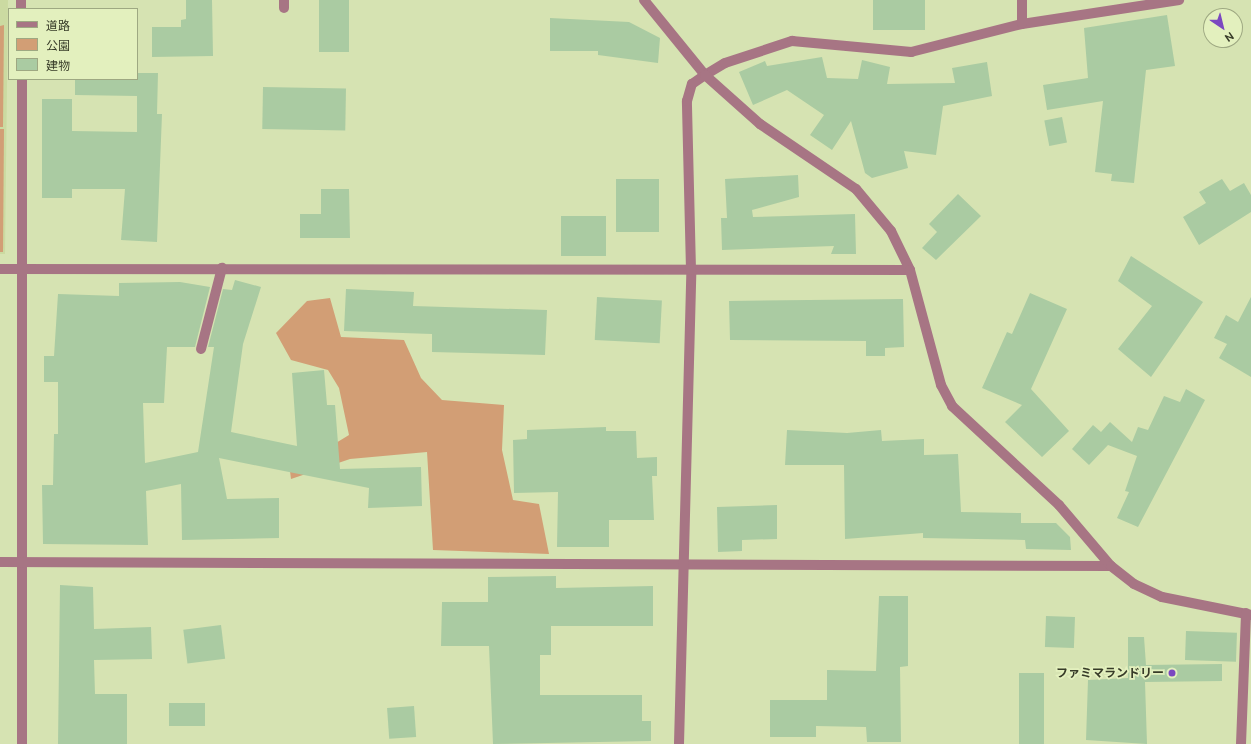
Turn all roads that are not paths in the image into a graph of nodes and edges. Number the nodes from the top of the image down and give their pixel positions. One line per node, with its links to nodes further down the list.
1 (644, 0): 5 (street)
2 (1022, 0): 4 (street)
3 (1179, 0): 4 (street)
4 (1022, 24): 5 (street)
5 (704, 75): 10 (street); 11 (street)
6 (22, 80): 9 (street)
7 (222, 268): 9 (street); 10 (street); 12 (street)
8 (0, 269): 9 (street)
9 (24, 269): 14 (street)
10 (691, 270): 11 (street); 15 (street)
11 (910, 270): 16 (street)
12 (201, 349)
13 (0, 562): 14 (street)
14 (24, 562): 15 (street); 18 (street)
15 (685, 565): 16 (street); 19 (street)
16 (1111, 566): 17 (street)
17 (1248, 614): 20 (street)
18 (22, 744)
19 (679, 744)
20 (1241, 744)

